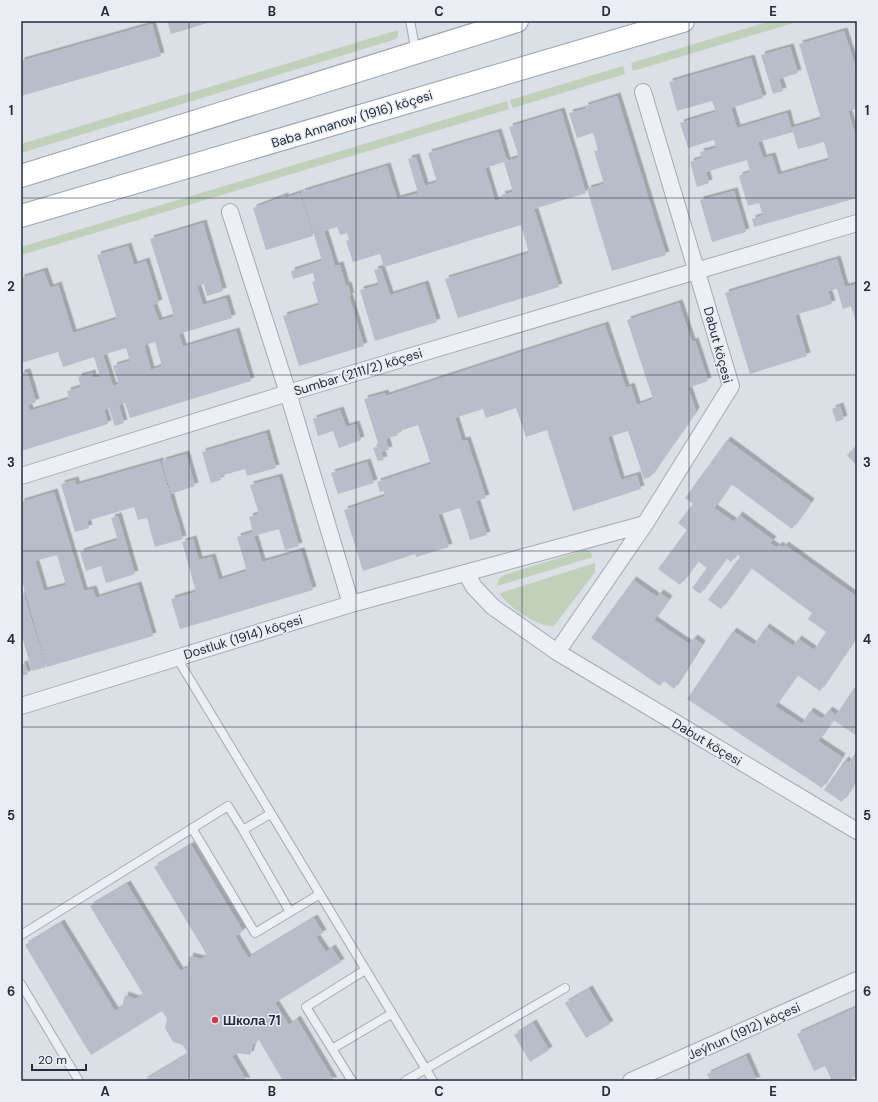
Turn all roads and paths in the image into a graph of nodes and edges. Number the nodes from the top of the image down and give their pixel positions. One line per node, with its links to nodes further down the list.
1 (410, 21): 4 (lane)
2 (518, 21): 4 (main road)
3 (683, 21): 8 (main road, Baba Annanow (1916) köçesi)
4 (416, 53): 6 (main road)
5 (643, 92): 10 (street, Dabut köçesi)
6 (21, 176)
7 (230, 212): 11 (street)
8 (21, 216)
9 (857, 223): 10 (street, Sumbar (2111/2) köçesi)
10 (696, 270): 11 (street, Sumbar (2111/2) köçesi); 13 (street, Dabut köçesi)
11 (288, 393): 12 (street, Sumbar (2111/2) köçesi); 15 (street)
12 (21, 476)
13 (645, 524): 14 (street, Dostluk (1914) köçesi); 16 (street, Dabut köçesi)
14 (466, 573): 15 (street, Dostluk (1914) köçesi); 16 (street, Dabut köçesi)
15 (351, 604): 17 (street, Dostluk (1914) köçesi)
16 (557, 652): 22 (street, Dabut köçesi)
17 (177, 658): 18 (street, Dostluk (1914) köçesi); 19 (lane)
18 (21, 706)
19 (270, 814): 21 (lane); 23 (lane)
20 (192, 828): 21 (lane); 24 (lane); 25 (lane)
21 (242, 830): 24 (lane)
22 (857, 831)
23 (320, 894): 24 (lane); 26 (lane)
24 (290, 912)
25 (21, 935)
26 (366, 970): 30 (lane); 31 (lane)
27 (857, 980): 33 (street, Jeýhun (1912) köçesi)
28 (21, 984): 34 (lane)
29 (565, 988): 32 (lane)
30 (391, 1014): 31 (lane); 32 (lane)
31 (332, 1049): 35 (lane)
32 (425, 1069): 36 (lane); 37 (lane)
33 (648, 1078): 38 (street, Jeýhun (1912) köçesi)
34 (79, 1081)
35 (352, 1081)
36 (405, 1081)
37 (433, 1081)
38 (631, 1081)

